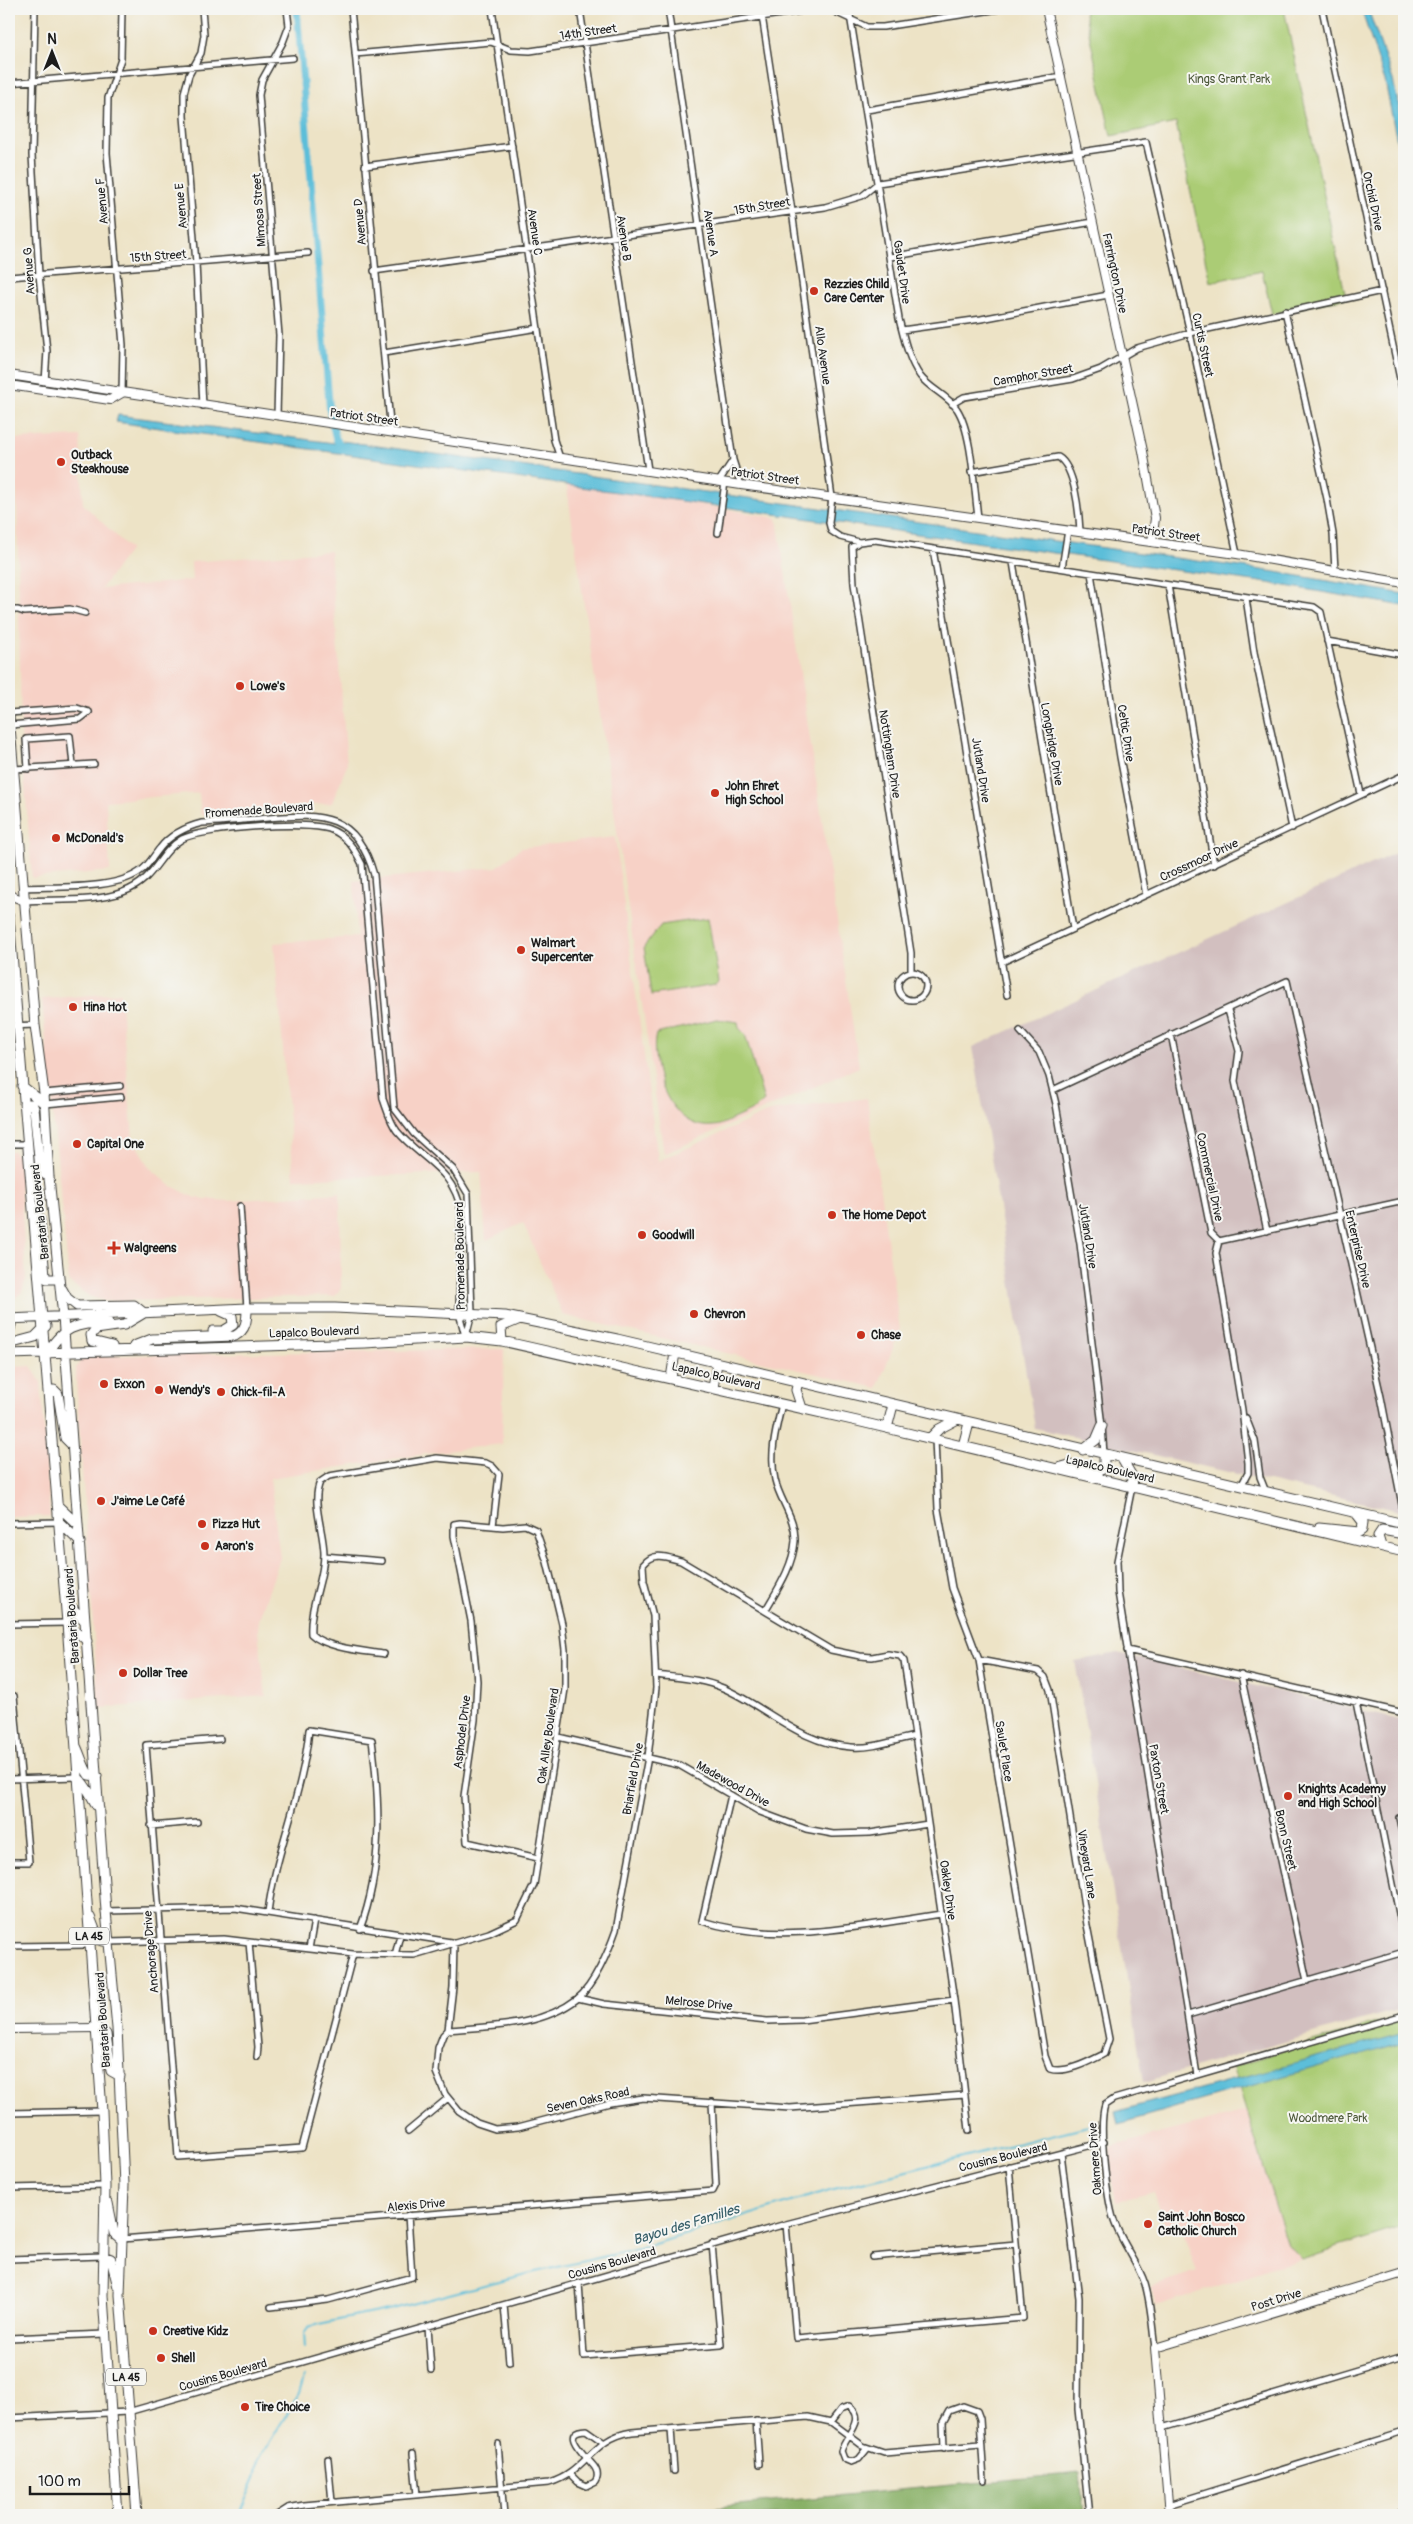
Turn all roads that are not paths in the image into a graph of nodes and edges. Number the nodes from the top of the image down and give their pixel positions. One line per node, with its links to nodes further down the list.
1 (35, 9): 25 (street, Avenue G)
2 (122, 9): 23 (street, Avenue F)
3 (202, 9): 22 (street, Avenue E)
4 (287, 9): 21 (street, Mimosa Street)
5 (351, 9): 19 (street, Avenue D)
6 (492, 9): 17 (street, Avenue C)
7 (580, 9): 18 (street, Avenue B)
8 (668, 9): 16 (street, Avenue A)
9 (761, 9): 14 (street, Allo Avenue)
10 (849, 9): 15 (street, Gaudet Drive)
11 (999, 9): 15 (street, 14th Street)
12 (1046, 9): 24 (main road, Farrington Drive)
13 (1322, 9): 46 (street, Orchid Drive)
14 (763, 18): 15 (street, 14th Street); 16 (street, 14th Street); 33 (street, Allo Avenue)
15 (851, 18): 27 (street, Gaudet Drive)
16 (671, 30): 18 (street, 14th Street); 35 (street, Avenue A)
17 (497, 43): 18 (street, 14th Street); 19 (street, 14th Street); 29 (street, Avenue C)
18 (585, 43): 36 (street, Avenue B)
19 (355, 54): 31 (street, Avenue D)
20 (292, 58): 21 (street)
21 (271, 60): 22 (street); 39 (street, Mimosa Street)
22 (194, 66): 23 (street); 41 (street, Avenue E)
23 (116, 73): 25 (street); 42 (street, Avenue F)
24 (1062, 76): 27 (street); 30 (main road, Farrington Drive)
25 (34, 80): 26 (street); 44 (street, Avenue G)
26 (9, 83)
27 (867, 110): 32 (street, Gaudet Drive)
28 (1146, 142): 30 (street, 15th Street); 51 (street, Curtis Street)
29 (512, 146): 31 (street); 37 (street, Avenue C)
30 (1079, 151): 32 (street, 15th Street); 34 (main road, Farrington Drive)
31 (365, 166): 43 (street, Avenue D)
32 (878, 183): 33 (street, 15th Street); 40 (street, Gaudet Drive)
33 (792, 211): 35 (street, 15th Street); 69 (street, Allo Avenue)
34 (1093, 222): 40 (street); 47 (main road, Farrington Drive)
35 (700, 226): 36 (street, 15th Street); 64 (street, Avenue A)
36 (614, 238): 37 (street, 15th Street); 65 (street, Avenue B)
37 (528, 250): 43 (street, 15th Street); 49 (street, Avenue C)
38 (308, 254): 39 (street, 15th Street)
39 (272, 257): 41 (street, 15th Street); 61 (street, Mimosa Street)
40 (890, 257): 50 (street, Gaudet Drive)
41 (196, 263): 42 (street, 15th Street); 60 (street, Avenue E)
42 (118, 268): 44 (street, 15th Street); 57 (street, Avenue F)
43 (374, 271): 52 (street, Avenue D)
44 (39, 275): 45 (street, 15th Street); 55 (street, Avenue G)
45 (9, 277)
46 (1382, 291): 48 (street, Camphor Street); 58 (street, Orchid Drive)
47 (1108, 295): 50 (street); 53 (main road, Farrington Drive)
48 (1285, 311): 51 (street, Camphor Street); 80 (street)
49 (538, 328): 52 (street); 63 (street, Avenue C)
50 (902, 330): 59 (street, Gaudet Drive)
51 (1190, 333): 53 (street, Camphor Street); 77 (street, Curtis Street)
52 (384, 353): 62 (street, Avenue D)
53 (1122, 356): 59 (street, Camphor Street); 75 (main road, Farrington Drive)
54 (9, 375): 55 (main road, Patriot Street)
55 (45, 382): 57 (main road, Patriot Street)
56 (11, 386): 57 (main road, Patriot Street)
57 (122, 393): 60 (main road, Patriot Street)
58 (1404, 398)
59 (952, 404): 66 (street, Gaudet Drive)
60 (203, 406): 61 (main road, Patriot Street)
61 (277, 416): 62 (main road, Patriot Street)
62 (391, 433): 63 (main road, Patriot Street)
63 (560, 458): 65 (main road, Patriot Street)
64 (734, 460): 67 (street); 68 (street, Avenue A)
65 (648, 470): 67 (main road, Patriot Street)
66 (971, 472): 70 (street, Gaudet Drive); 72 (street)
67 (722, 484): 68 (main road, Patriot Street); 73 (street)
68 (741, 485): 69 (main road, Patriot Street)
69 (832, 497): 70 (main road, Patriot Street); 74 (street, Allo Avenue)
70 (978, 517): 71 (main road, Patriot Street)
71 (1068, 532): 72 (main road, Patriot Street); 79 (street)
72 (1080, 532): 75 (main road, Patriot Street)
73 (718, 533)
74 (859, 542): 76 (street); 106 (street, Nottingham Drive)
75 (1152, 542): 77 (main road, Patriot Street)
76 (933, 549): 78 (street); 105 (street, Jutland Drive)
77 (1237, 554): 80 (main road, Patriot Street)
78 (1013, 562): 79 (street); 104 (street, Longbridge Drive)
79 (1062, 568): 81 (street)
80 (1335, 570): 82 (main road, Patriot Street)
81 (1091, 573): 83 (street); 101 (street, Celtic Drive)
82 (1404, 583)
83 (1168, 586): 84 (street); 98 (street)
84 (1246, 598): 87 (street); 97 (street)
85 (9, 610): 86 (street)
86 (85, 613)
87 (1328, 641): 88 (street); 96 (street)
88 (1404, 655)
89 (9, 719): 89 (street); 90 (main road, Barataria Boulevard / LA 45)
90 (10, 739): 93 (main road, Barataria Boulevard / LA 45)
91 (94, 764): 92 (street)
92 (72, 765): 94 (street); 94 (street)
93 (14, 769): 94 (street); 99 (main road, Barataria Boulevard / LA 45)
94 (28, 769)
95 (1404, 775): 96 (street, Crossmoor Drive)
96 (1361, 794): 97 (street, Crossmoor Drive)
97 (1292, 828): 98 (street, Crossmoor Drive)
98 (1214, 865): 101 (street, Crossmoor Drive)
99 (23, 888): 100 (main road); 102 (main road, Barataria Boulevard / LA 45); 134 (street, Promenade Boulevard)
100 (9, 894): 102 (main road)
101 (1146, 896): 104 (street, Crossmoor Drive)
102 (25, 901): 109 (main road, Barataria Boulevard / LA 45); 133 (street, Promenade Boulevard)
103 (9, 917): 110 (main road, Barataria Boulevard / LA 45)
104 (1073, 929): 105 (street, Crossmoor Drive)
105 (1002, 962): 107 (street, Jutland Drive)
106 (911, 972): 106 (street)
107 (1007, 995)
108 (1228, 1010): 112 (street); 126 (street, Enterprise Drive); 127 (street)
109 (35, 1025): 110 (street); 116 (main road, Barataria Boulevard / LA 45)
110 (13, 1026): 113 (main road, Barataria Boulevard / LA 45)
111 (1020, 1031): 115 (street, Jutland Drive)
112 (1171, 1034): 115 (street); 128 (street, Commercial Drive)
113 (22, 1086): 118 (main road, Barataria Boulevard / LA 45); 119 (main road)
114 (120, 1086): 116 (street)
115 (1053, 1090): 163 (street, Jutland Drive)
116 (44, 1093): 119 (main road, Barataria Boulevard / LA 45)
117 (121, 1098): 119 (street)
118 (24, 1104): 121 (main road, Barataria Boulevard / LA 45); 122 (main road)
119 (45, 1104): 122 (main road, Barataria Boulevard / LA 45)
120 (9, 1144): 121 (street)
121 (27, 1144): 125 (main road, Barataria Boulevard / LA 45)
122 (49, 1177): 129 (main road, Barataria Boulevard / LA 45)
123 (1404, 1201): 126 (street)
124 (240, 1206): 130 (street)
125 (33, 1208): 129 (main road); 135 (main road, Barataria Boulevard / LA 45)
126 (1340, 1216): 127 (street); 179 (street, Enterprise Drive)
127 (1267, 1231): 128 (street)
128 (1219, 1240): 160 (street, Commercial Drive)
129 (60, 1283): 132 (main road); 136 (main road, Barataria Boulevard / LA 45)
130 (247, 1308): 131 (main road, Lapalco Boulevard); 133 (main road, Lapalco Boulevard); 144 (main road)
131 (220, 1310): 132 (main road, Lapalco Boulevard); 144 (main road)
132 (144, 1313): 136 (main road, Lapalco Boulevard); 139 (main road)
133 (459, 1313): 134 (main road, Lapalco Boulevard); 143 (street, Promenade Boulevard)
134 (472, 1313): 137 (main road, Lapalco Boulevard); 143 (street, Promenade Boulevard)
135 (42, 1317): 136 (main road, Lapalco Boulevard); 138 (main road, Lapalco Boulevard); 140 (main road, Barataria Boulevard / LA 45)
136 (60, 1317): 140 (main road); 142 (main road, Barataria Boulevard / LA 45)
137 (522, 1319): 145 (main road); 149 (main road, Lapalco Boulevard)
138 (9, 1320): 141 (main road)
139 (131, 1321): 142 (main road); 147 (main road)
140 (43, 1329): 146 (main road); 151 (main road, Barataria Boulevard / LA 45)
141 (9, 1332)
142 (64, 1332): 148 (main road, Barataria Boulevard / LA 45); 151 (main road)
143 (466, 1337): 145 (main road, Lapalco Boulevard); 147 (main road, Lapalco Boulevard)
144 (178, 1338): 147 (main road)
145 (502, 1341): 153 (main road, Lapalco Boulevard)
146 (9, 1344)
147 (125, 1349): 148 (main road, Lapalco Boulevard)
148 (65, 1353): 151 (main road, Lapalco Boulevard); 166 (main road, Barataria Boulevard / LA 45)
149 (675, 1353): 152 (main road, Lapalco Boulevard); 153 (main road)
150 (9, 1354): 151 (main road, Lapalco Boulevard)
151 (46, 1355): 156 (main road, Barataria Boulevard / LA 45)
152 (717, 1363): 154 (main road, Lapalco Boulevard); 155 (main road)
153 (670, 1378): 155 (main road, Lapalco Boulevard)
154 (798, 1382): 158 (main road, Lapalco Boulevard); 159 (main road)
155 (713, 1388): 157 (main road, Lapalco Boulevard)
156 (48, 1390): 166 (main road); 175 (main road, Barataria Boulevard / LA 45)
157 (782, 1404): 159 (main road, Lapalco Boulevard); 190 (street)
158 (893, 1405): 161 (main road, Lapalco Boulevard); 164 (main road)
159 (802, 1408): 164 (main road, Lapalco Boulevard)
160 (1242, 1410): 172 (street, Commercial Drive); 174 (street, Commercial Drive)
161 (956, 1420): 162 (main road, Lapalco Boulevard); 165 (main road)
162 (968, 1423): 167 (main road); 168 (main road, Lapalco Boulevard)
163 (1102, 1426): 168 (main road); 169 (street, Jutland Drive)
164 (887, 1428): 165 (main road, Lapalco Boulevard)
165 (932, 1439): 167 (main road, Lapalco Boulevard); 197 (street, Saulet Place)
166 (72, 1445): 180 (main road, Barataria Boulevard / LA 45)
167 (964, 1446): 171 (main road, Lapalco Boulevard)
168 (1083, 1450): 169 (main road, Lapalco Boulevard)
169 (1104, 1454): 170 (main road, Lapalco Boulevard); 171 (main road)
170 (1122, 1459): 172 (main road, Lapalco Boulevard); 173 (main road)
171 (1055, 1468): 173 (main road, Lapalco Boulevard)
172 (1241, 1486): 174 (main road, Lapalco Boulevard)
173 (1132, 1487): 182 (main road, Lapalco Boulevard); 195 (street, Paxton Street)
174 (1266, 1492): 176 (main road, Lapalco Boulevard)
175 (57, 1505): 177 (main road, Barataria Boulevard / LA 45); 180 (main road)
176 (1356, 1513): 179 (main road, Lapalco Boulevard); 182 (main road)
177 (59, 1522): 178 (street); 184 (main road); 189 (main road, Barataria Boulevard / LA 45)
178 (9, 1523)
179 (1402, 1524)
180 (78, 1525): 184 (main road, Barataria Boulevard / LA 45)
181 (493, 1526): 187 (street); 204 (street, Oak Alley Boulevard); 219 (street, Asphodel Drive)
182 (1309, 1528): 185 (main road, Lapalco Boulevard)
183 (1404, 1534): 185 (main road)
184 (80, 1542): 191 (main road, Barataria Boulevard / LA 45)
185 (1381, 1546): 186 (main road, Lapalco Boulevard)
186 (1404, 1552)
187 (324, 1556): 188 (street); 196 (street)
188 (382, 1561)
189 (66, 1602): 191 (main road); 192 (main road, Barataria Boulevard / LA 45)
190 (765, 1611): 198 (street, Briarfield Drive); 203 (street, Oakley Drive)
191 (85, 1621): 194 (main road, Barataria Boulevard / LA 45)
192 (67, 1623): 193 (street); 194 (main road); 206 (main road, Barataria Boulevard / LA 45)
193 (9, 1624)
194 (87, 1641): 208 (main road, Barataria Boulevard / LA 45)
195 (1127, 1650): 199 (street); 243 (street, Paxton Street)
196 (384, 1654)
197 (979, 1660): 248 (street, Vineyard Lane); 248 (street, Saulet Place)
198 (656, 1675): 203 (street); 207 (street, Briarfield Drive)
199 (1241, 1675): 201 (street); 240 (street, Bonn Street)
200 (12, 1696): 210 (street)
201 (1356, 1702): 202 (street); 229 (street)
202 (1404, 1713)
203 (915, 1736): 216 (street, Oakley Drive)
204 (558, 1737): 207 (street, Madewood Drive); 219 (street, Oak Alley Boulevard)
205 (220, 1739): 217 (street, Anchorage Drive)
206 (75, 1744): 208 (main road); 209 (main road, Barataria Boulevard / LA 45)
207 (648, 1757): 212 (street, Madewood Drive); 241 (street, Briarfield Drive)
208 (96, 1776): 213 (main road, Barataria Boulevard / LA 45)
209 (77, 1777): 210 (street); 213 (main road); 222 (main road, Barataria Boulevard / LA 45)
210 (22, 1778): 211 (street); 220 (street)
211 (9, 1779)
212 (731, 1795): 216 (street, Madewood Drive); 225 (street)
213 (99, 1809): 223 (main road, Barataria Boulevard / LA 45)
214 (1399, 1818): 218 (street)
215 (197, 1822): 217 (street)
216 (928, 1824): 225 (street, Oakley Drive)
217 (151, 1826): 221 (street, Anchorage Drive)
218 (1404, 1841)
219 (538, 1858): 233 (street, Oak Alley Boulevard)
220 (9, 1862)
221 (158, 1908): 223 (street, Oak Alley Boulevard); 224 (street, Oak Alley Boulevard); 230 (street, Anchorage Drive)
222 (87, 1910): 231 (main road); 234 (main road, Barataria Boulevard / LA 45)
223 (106, 1911): 231 (main road, Barataria Boulevard / LA 45)
224 (268, 1912): 226 (street, Oak Alley Boulevard); 227 (street)
225 (942, 1914): 242 (street, Oakley Drive)
226 (314, 1920): 227 (street, Oak Alley Boulevard); 236 (street)
227 (360, 1929): 228 (street, Oak Alley Boulevard)
228 (400, 1934): 233 (street, Oak Alley Boulevard); 239 (street)
229 (1404, 1938)
230 (160, 1939): 231 (street, Oak Alley Boulevard); 232 (street, Oak Alley Boulevard); 238 (street, Anchorage Drive)
231 (109, 1942): 251 (main road, Barataria Boulevard / LA 45)
232 (249, 1942): 236 (street, Oak Alley Boulevard); 249 (street)
233 (454, 1943): 239 (street, Oak Alley Boulevard); 247 (street, Seven Oaks Road)
234 (89, 1945): 235 (street); 245 (main road, Barataria Boulevard / LA 45)
235 (9, 1946)
236 (309, 1949): 238 (street, Oak Alley Boulevard)
237 (1404, 1952): 240 (street)
238 (353, 1954): 239 (street, Oak Alley Boulevard)
239 (395, 1955)
240 (1307, 1981): 243 (street)
241 (578, 1998): 242 (street, Melrose Drive); 247 (street)
242 (954, 2000): 252 (street, Oakley Drive)
243 (1188, 2015): 250 (street, Paxton Street)
244 (1404, 2015): 250 (street, Oakmere Drive)
245 (96, 2028): 246 (main road); 251 (main road); 255 (main road, Barataria Boulevard / LA 45)
246 (9, 2029)
247 (448, 2030): 253 (street, Seven Oaks Road)
248 (1104, 2054)
249 (257, 2057)
250 (1197, 2075): 259 (street, Oakmere Drive)
251 (120, 2076): 266 (main road, Barataria Boulevard / LA 45)
252 (965, 2095): 254 (street, Seven Oaks Road); 257 (street, Oakley Drive)
253 (448, 2098): 254 (street, Seven Oaks Road); 258 (street)
254 (712, 2102): 264 (street, Alexis Drive)
255 (102, 2111): 256 (street); 263 (main road, Barataria Boulevard / LA 45)
256 (9, 2113)
257 (970, 2130)
258 (408, 2131)
259 (1104, 2142): 260 (street, Cousins Boulevard); 280 (street, Oakmere Drive)
260 (1061, 2153): 261 (street, Cousins Boulevard); 314 (street)
261 (1009, 2166): 265 (street, Cousins Boulevard); 268 (street)
262 (9, 2188): 263 (street)
263 (105, 2190): 266 (main road); 269 (main road, Barataria Boulevard / LA 45)
264 (408, 2215): 266 (street, Alexis Drive); 276 (street)
265 (786, 2224): 267 (street, Cousins Boulevard); 268 (street)
266 (121, 2239): 274 (main road, Barataria Boulevard / LA 45)
267 (712, 2244): 273 (street, Cousins Boulevard); 273 (street)
268 (1016, 2244): 270 (street)
269 (103, 2256): 271 (street); 274 (main road); 278 (main road, Barataria Boulevard / LA 45)
270 (872, 2257)
271 (9, 2259)
272 (1404, 2273): 280 (main road, Post Drive)
273 (579, 2283): 275 (street, Cousins Boulevard)
274 (120, 2295): 284 (main road, Barataria Boulevard / LA 45)
275 (504, 2305): 277 (street, Cousins Boulevard); 282 (street)
276 (271, 2307)
277 (428, 2326): 283 (street); 284 (street, Cousins Boulevard)
278 (105, 2334): 279 (street); 285 (main road, Barataria Boulevard / LA 45)
279 (9, 2338)
280 (1155, 2348): 289 (main road, Oakmere Drive)
281 (1404, 2356): 289 (street)
282 (509, 2362)
283 (431, 2370)
284 (128, 2412): 285 (street, Cousins Boulevard); 311 (main road, Barataria Boulevard / LA 45)
285 (110, 2414): 286 (street, Cousins Boulevard); 310 (main road, Barataria Boulevard / LA 45)
286 (9, 2418)
287 (756, 2421): 288 (street); 290 (street); 301 (street)
288 (832, 2422): 292 (street); 292 (street)
289 (1162, 2428): 308 (main road, Oakmere Drive)
290 (671, 2429): 293 (street); 302 (street)
291 (1404, 2432): 308 (street)
292 (849, 2434): 296 (street); 296 (street)
293 (603, 2442): 299 (street); 299 (street)
294 (498, 2444): 305 (street)
295 (981, 2445): 297 (street); 297 (street); 304 (street)
296 (868, 2448): 297 (street)
297 (944, 2449)
298 (413, 2452): 306 (street)
299 (586, 2458): 303 (street); 303 (street)
300 (328, 2459): 307 (street)
301 (759, 2464)
302 (674, 2470)
303 (570, 2474): 305 (street)
304 (984, 2480)
305 (502, 2488): 306 (street); 313 (street)
306 (417, 2496): 307 (street)
307 (332, 2502): 312 (street)
308 (1168, 2505): 315 (main road, Oakmere Drive)
309 (1404, 2511): 316 (street)
310 (118, 2515)
311 (137, 2515)
312 (277, 2515)
313 (504, 2515)
314 (1090, 2515)
315 (1169, 2515)
316 (1390, 2515)

